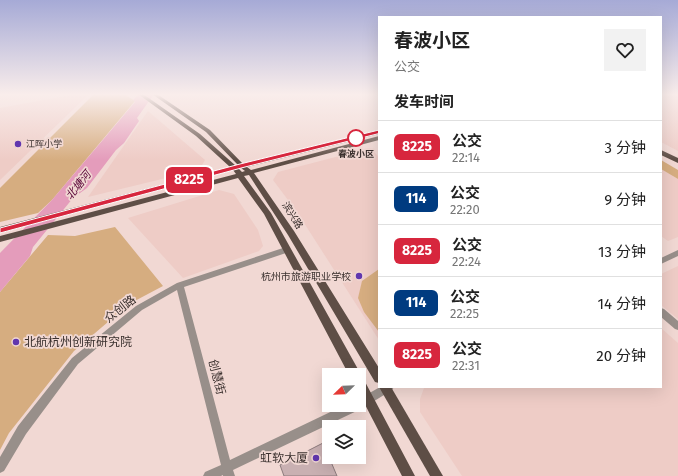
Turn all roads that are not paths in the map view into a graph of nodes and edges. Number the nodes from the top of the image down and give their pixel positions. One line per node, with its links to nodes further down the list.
1 (171, 116): 9 (main road, 滨兴路)
2 (186, 116): 9 (main road, 滨兴路)
3 (378, 132): 9 (main road)
4 (378, 138): 10 (main road)
5 (662, 147): 7 (main road)
6 (662, 153): 8 (main road)
7 (678, 155)
8 (678, 161)
9 (239, 170): 10 (main road, 滨兴路); 11 (main road); 12 (main road); 13 (main road, 滨兴路)
10 (250, 172): 20 (main road, 滨兴路)
11 (0, 230)
12 (0, 239)
13 (286, 250): 16 (street, 众创路); 19 (main road, 滨兴路)
14 (678, 253): 15 (street)
15 (662, 261)
16 (180, 285): 25 (street, 众创路); 26 (street, 创慧街)
17 (662, 313): 18 (street)
18 (678, 326)
19 (351, 368)
20 (378, 376)
21 (387, 388): 22 (street); 29 (main road)
22 (366, 400)
23 (366, 404): 28 (main road)
24 (343, 412): 26 (street)
25 (0, 467)
26 (228, 472): 27 (street)
27 (209, 476)
28 (409, 476)
29 (437, 476)

